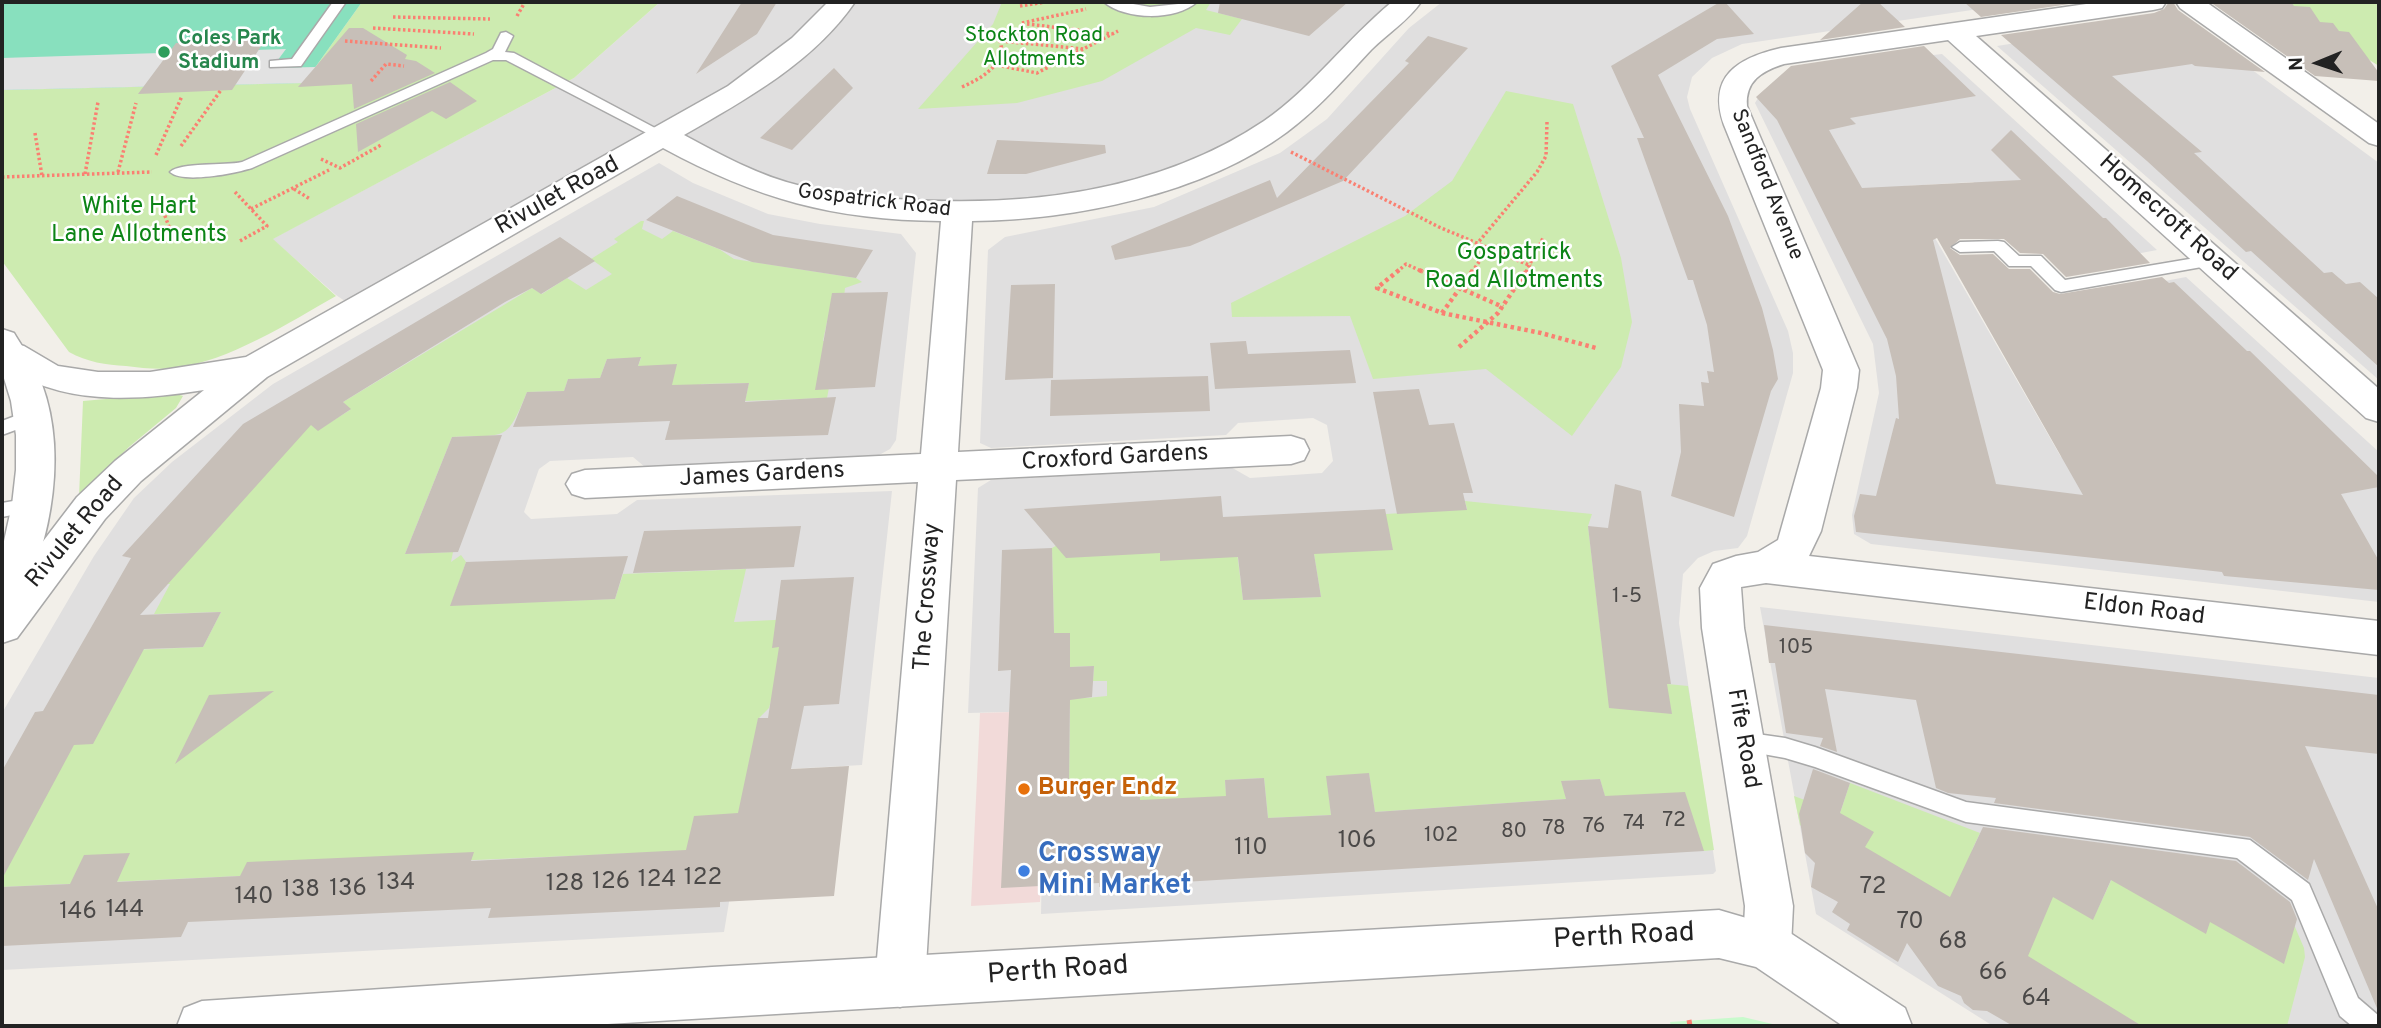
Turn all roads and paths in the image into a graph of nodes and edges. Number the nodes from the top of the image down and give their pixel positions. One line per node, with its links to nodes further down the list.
1 (339, 2): 22 (lane)
2 (842, 2): 32 (street, Rivulet Road)
3 (1046, 2): 9 (path)
4 (1112, 2): 10 (lane); 16 (path)
5 (1190, 2): 10 (lane)
6 (1409, 2): 31 (street, Gospatrick Road)
7 (2153, 2): 14 (street, Sandford Avenue)
8 (2189, 2): 33 (street)
9 (1020, 6)
10 (1155, 11): 16 (path)
11 (393, 17): 12 (path)
12 (502, 19)
13 (373, 28): 19 (path)
14 (1954, 30): 55 (street, Homecroft Road); 70 (street, Sandford Avenue)
15 (998, 32): 18 (path)
16 (1113, 34): 20 (path)
17 (341, 40): 21 (path)
18 (1001, 41): 20 (path); 23 (path)
19 (506, 45): 21 (lane); 32 (lane)
20 (1084, 49): 23 (path)
21 (491, 56): 34 (lane)
22 (275, 64)
23 (997, 65): 24 (path)
24 (962, 87)
25 (221, 90): 39 (path)
26 (182, 96): 38 (path)
27 (99, 102): 41 (path)
28 (136, 103): 37 (path)
29 (1546, 122): 52 (path)
30 (35, 133): 42 (path)
31 (1259, 136): 48 (street, Gospatrick Road); 52 (path)
32 (665, 137): 48 (street, Gospatrick Road); 64 (street, Rivulet Road)
33 (2379, 137)
34 (295, 145): 35 (path); 43 (lane)
35 (381, 145)
36 (329, 170): 45 (path)
37 (118, 172): 38 (path); 41 (path)
38 (149, 172): 39 (path)
39 (161, 172): 40 (path)
40 (178, 172): 43 (lane)
41 (85, 174): 42 (path)
42 (42, 176): 44 (path)
43 (221, 176): 47 (path); 49 (path)
44 (2, 177)
45 (294, 189): 46 (path); 47 (path)
46 (310, 199)
47 (251, 209): 51 (path)
48 (957, 212): 68 (street, The Crossway)
49 (171, 232)
50 (1543, 238): 56 (path)
51 (238, 242)
52 (1476, 245): 54 (path)
53 (1960, 247): 55 (lane)
54 (1488, 249): 56 (path); 57 (path)
55 (2213, 260): 65 (street, Homecroft Road)
56 (1531, 266): 58 (path)
57 (1461, 288): 58 (path); 59 (path); 59 (path)
58 (1503, 307): 60 (path)
59 (1443, 313): 60 (path)
60 (1492, 323): 61 (path); 63 (path)
61 (1459, 347)
62 (7, 348): 64 (street, Rivulet Road); 66 (street)
63 (1596, 348)
64 (255, 368): 76 (street, Rivulet Road)
65 (2379, 409)
66 (16, 423): 71 (street)
67 (1291, 450): 68 (street, Croxford Gardens)
68 (938, 467): 69 (street, James Gardens); 80 (street, The Crossway)
69 (585, 484)
70 (1812, 495): 72 (street, Sandford Avenue); 73 (street, Sandford Avenue)
71 (16, 508): 75 (street)
72 (1839, 557): 74 (street, Eldon Road)
73 (1766, 567): 74 (street, Eldon Road); 78 (street, Fife Road)
74 (1910, 584): 77 (street, Eldon Road)
75 (2, 602)
76 (2, 626)
77 (2379, 638)
78 (1743, 742): 79 (street, Fife Road); 83 (lane)
79 (1767, 946): 80 (street, Perth Road); 82 (street, Perth Road)
80 (900, 982): 81 (street, Perth Road)
81 (202, 1026)
82 (1887, 1026)
83 (2371, 1026)

